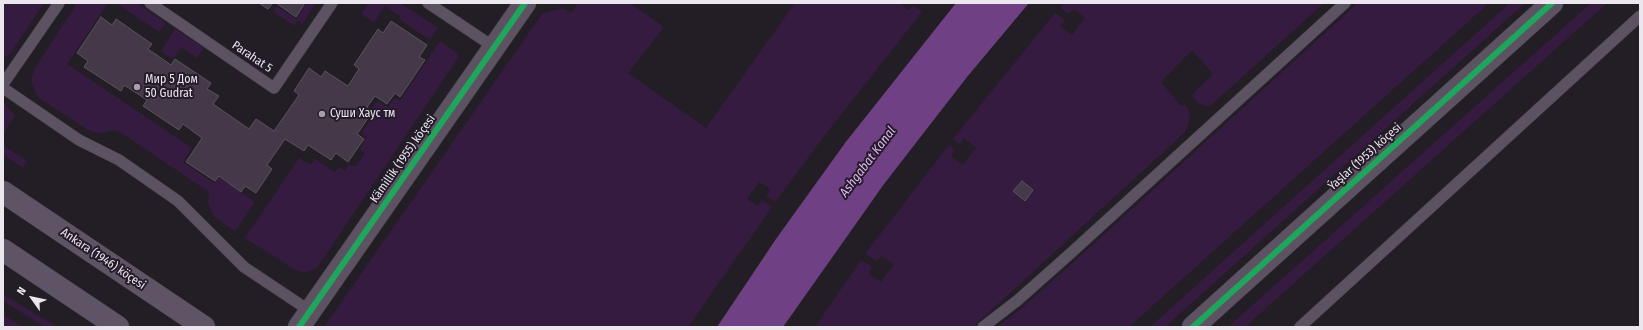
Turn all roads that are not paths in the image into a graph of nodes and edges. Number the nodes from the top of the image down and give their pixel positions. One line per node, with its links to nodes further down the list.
1 (59, 3): 10 (lane)
2 (150, 3): 3 (lane, Parahat 5)
3 (332, 3)
4 (428, 3): 9 (lane)
5 (525, 3): 9 (street, Kämillik (1955) köçesi)
6 (1345, 3): 17 (lane)
7 (1552, 3): 18 (street, Ýaşlar (1953) köçesi)
8 (1640, 16): 19 (lane)
9 (494, 47): 14 (street, Kämillik (1955) köçesi)
10 (3, 84)
11 (3, 88): 14 (lane)
12 (3, 192): 16 (main road, Ankara (1946) köçesi)
13 (3, 250): 15 (main road)
14 (305, 319)
15 (118, 327)
16 (204, 327)
17 (983, 327)
18 (1193, 327)
19 (1300, 327)

